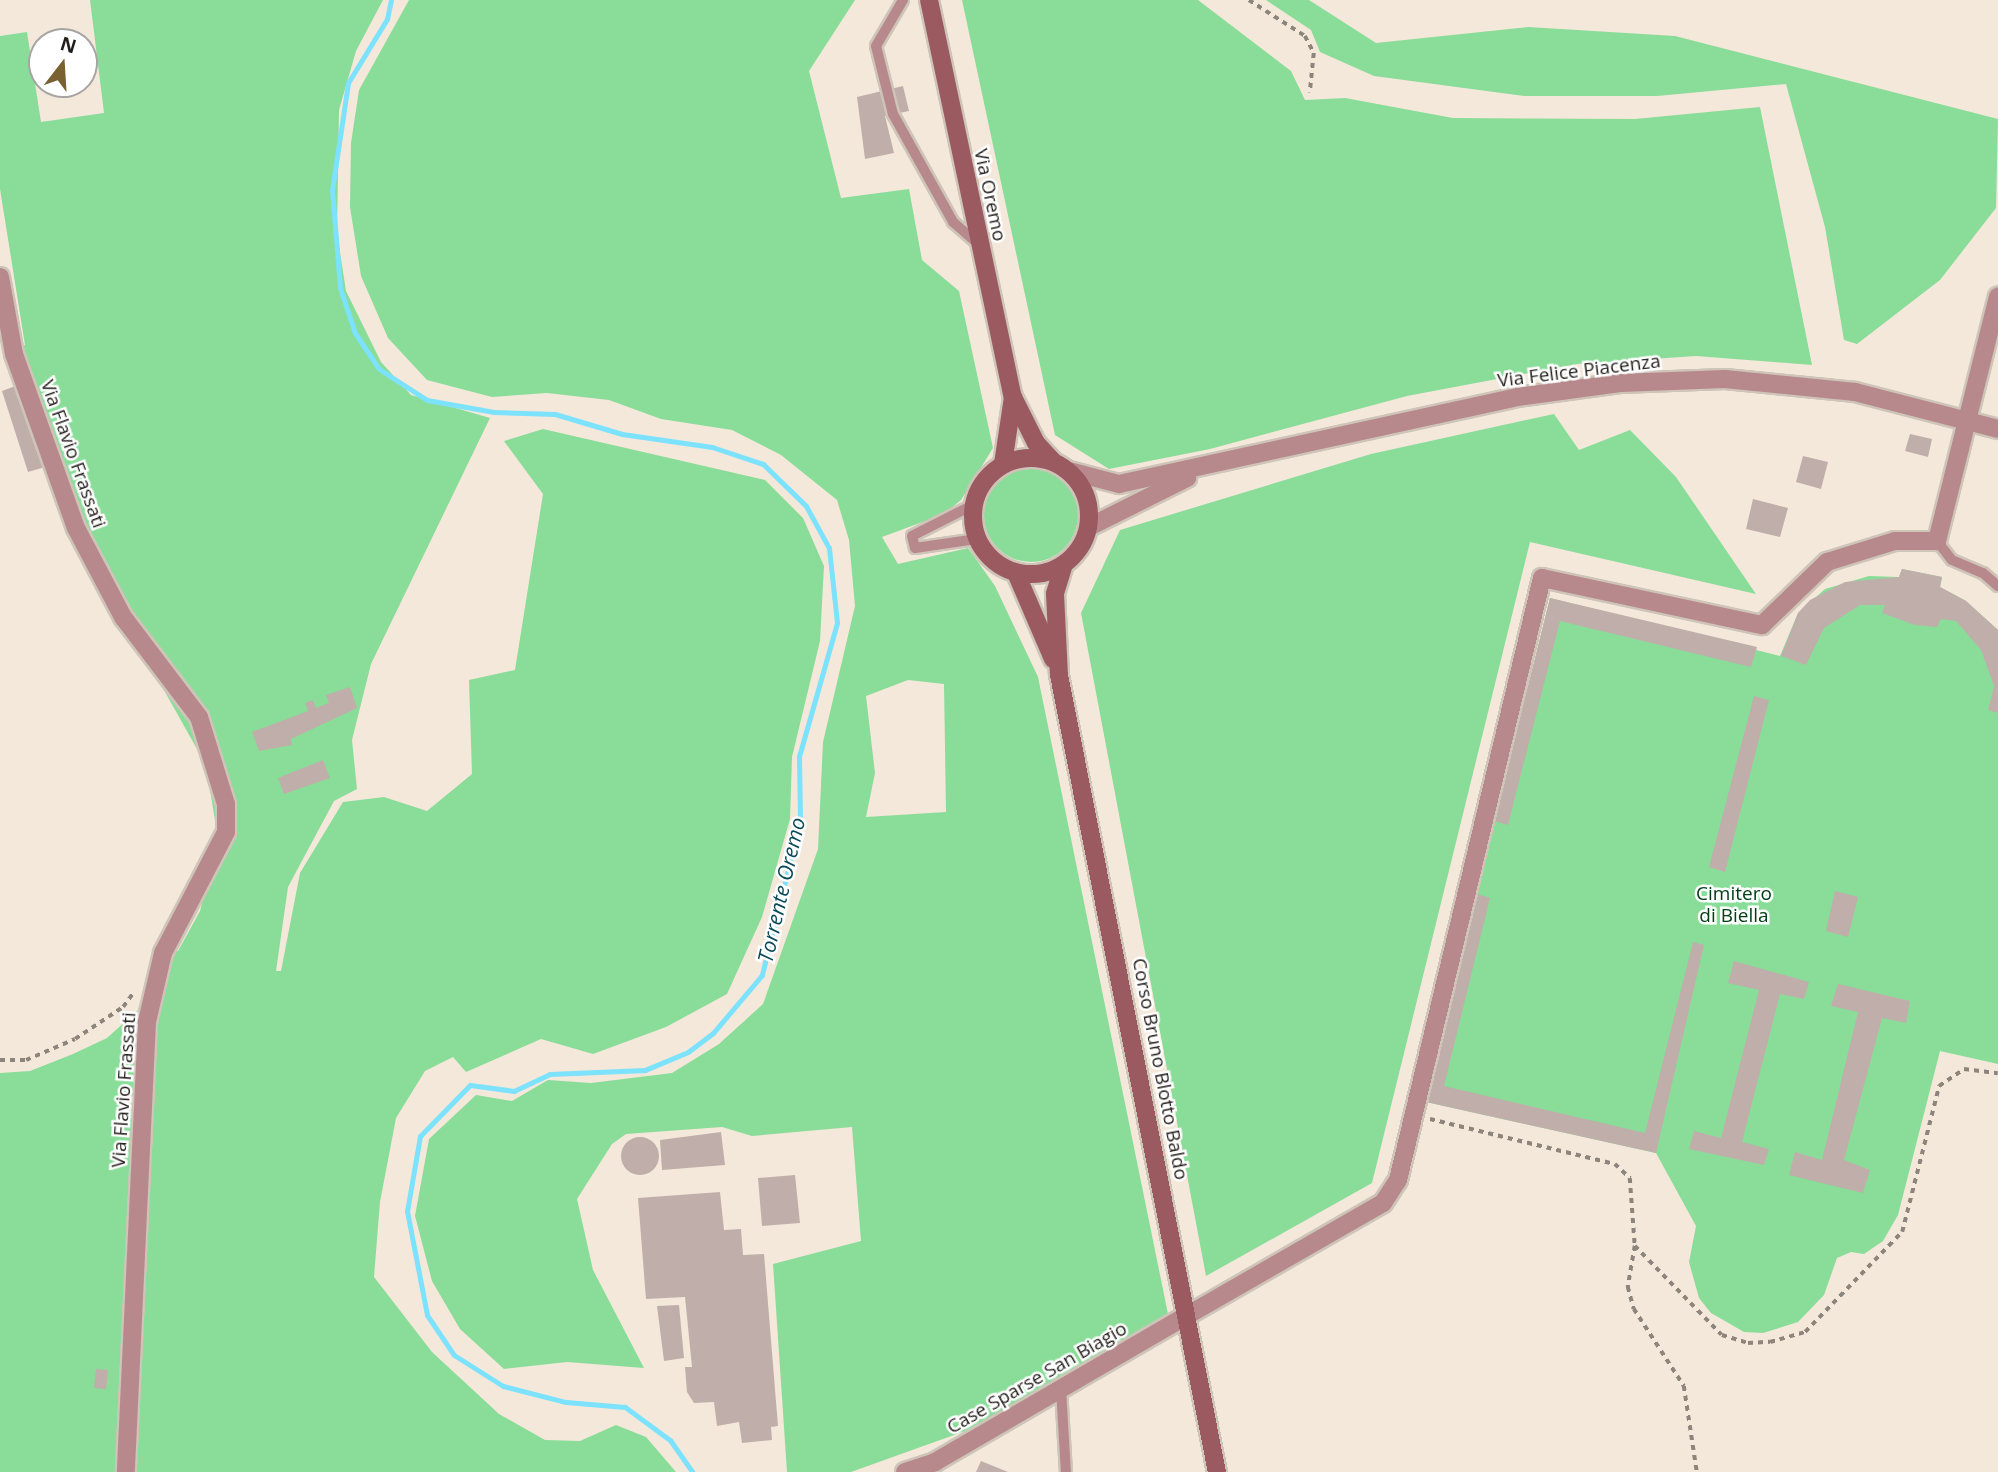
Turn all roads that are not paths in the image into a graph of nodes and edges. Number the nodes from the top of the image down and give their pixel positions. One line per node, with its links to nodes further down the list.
1 (903, 0): 3 (lane)
2 (929, 0): 3 (main road, Via Oremo)
3 (979, 245): 6 (main road, Via Oremo)
4 (0, 277): 22 (street, Via Flavio Frassati)
5 (1998, 296): 7 (street)
6 (1013, 397): 9 (main road, Via Oremo); 10 (main road, Via Oremo)
7 (1968, 421): 8 (street, Via Felice Piacenza); 11 (street, Via Felice Piacenza); 15 (street)
8 (1998, 429)
9 (1003, 464): 10 (main road); 12 (main road)
10 (1061, 466): 11 (street, Via Felice Piacenza); 13 (main road)
11 (1209, 466): 13 (street, Via Felice Piacenza)
12 (973, 505): 14 (main road); 14 (lane)
13 (1088, 527): 16 (main road)
14 (976, 539): 17 (main road)
15 (1937, 541): 18 (lane); 20 (street, Case Sparse San Biagio)
16 (1064, 564): 17 (main road); 19 (main road, Corso Bruno Blotto Baldo)
17 (1016, 573): 19 (main road, Corso Bruno Blotto Baldo)
18 (1998, 586)
19 (1059, 675): 20 (main road, Corso Bruno Blotto Baldo)
20 (1188, 1315): 21 (street, Case Sparse San Biagio); 25 (main road, Corso Bruno Blotto Baldo)
21 (1061, 1390): 23 (street, Case Sparse San Biagio); 24 (lane)
22 (125, 1472)
23 (905, 1472)
24 (1066, 1472)
25 (1217, 1472)

